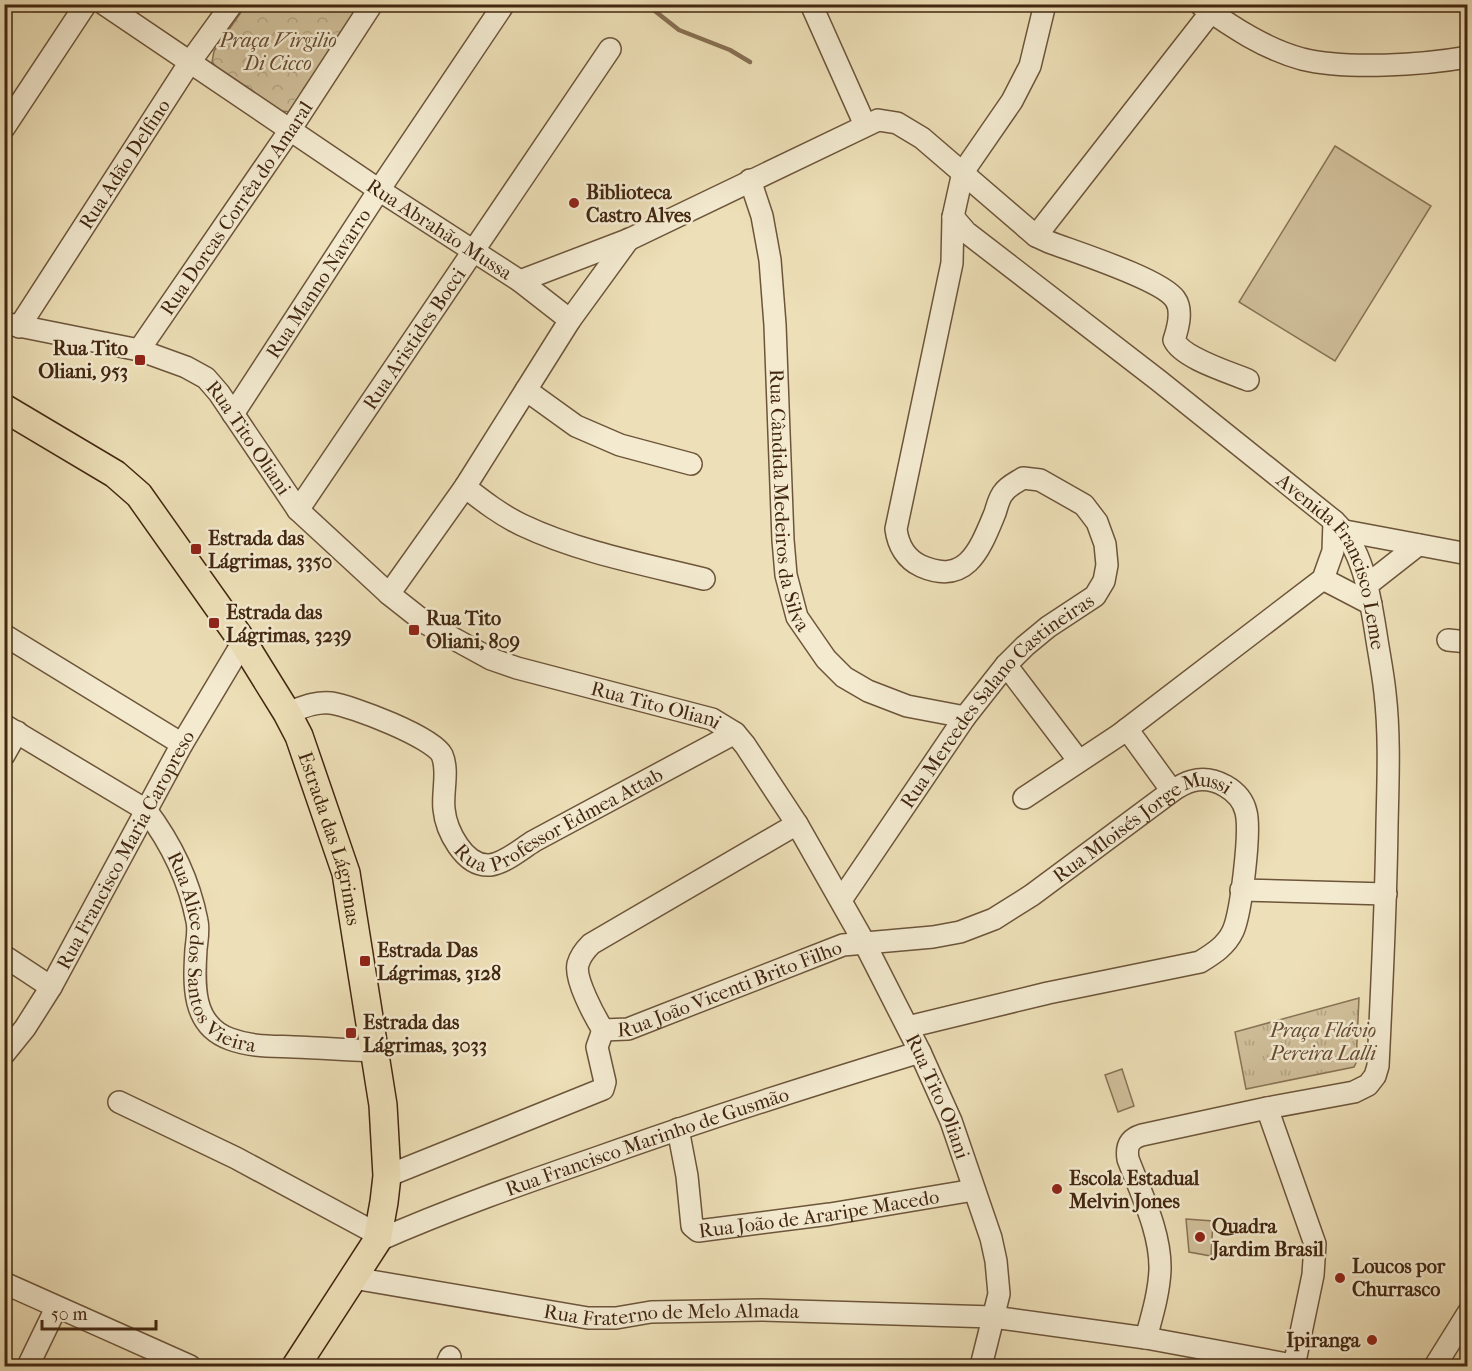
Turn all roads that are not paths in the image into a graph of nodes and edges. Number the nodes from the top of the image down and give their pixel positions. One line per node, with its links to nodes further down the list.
1 (86, 4): 13 (street)
2 (104, 4): 11 (street, Rua Abrahão Mussa)
3 (232, 4): 11 (street, Rua Adão Delfino)
4 (372, 4): 14 (street, Rua Dorcas Corrêa do Amaral)
5 (504, 4): 17 (street, Rua Manno Navarro)
6 (811, 4): 12 (street)
7 (1046, 4): 15 (street)
8 (1206, 8): 10 (street); 19 (street)
9 (610, 49): 21 (street, Rua Aristides Bocci)
10 (1467, 57)
11 (190, 62): 14 (street, Rua Abrahão Mussa); 24 (street, Rua Adão Delfino)
12 (865, 125): 15 (street); 16 (street, Rua Abrahão Mussa)
13 (4, 128)
14 (290, 130): 17 (street, Rua Abrahão Mussa); 25 (street, Rua Dorcas Corrêa do Amaral)
15 (963, 172): 18 (street); 19 (street)
16 (750, 180): 20 (street, Rua Abrahão Mussa); 44 (street, Rua Cândida Medeiros da Silva)
17 (379, 190): 21 (street, Rua Abrahão Mussa); 29 (street, Rua Manno Navarro)
18 (953, 217): 33 (street, Avenida Francisco Leme); 42 (street, Rua Mercedes Salano Castineiras)
19 (1036, 236): 26 (street)
20 (630, 239): 22 (street, Rua Abrahão Mussa); 23 (street)
21 (475, 251): 22 (street, Rua Abrahão Mussa); 32 (street, Rua Aristides Bocci)
22 (520, 281): 23 (street)
23 (570, 320): 27 (street)
24 (12, 325): 25 (street, Rua Tito Oliani)
25 (139, 350): 29 (street, Rua Tito Oliani)
26 (1248, 380)
27 (526, 390): 30 (street); 31 (street)
28 (4, 408): 41 (main road, Estrada das Lágrimas)
29 (233, 414): 32 (street, Rua Tito Oliani)
30 (691, 464)
31 (465, 487): 36 (street); 38 (street)
32 (298, 510): 38 (street, Rua Tito Oliani)
33 (1339, 526): 34 (street); 37 (street); 39 (street, Avenida Francisco Leme)
34 (1418, 545): 35 (street); 39 (street)
35 (1467, 554)
36 (704, 579)
37 (1323, 579): 39 (street); 46 (street)
38 (389, 594): 47 (street, Rua Tito Oliani)
39 (1369, 595): 56 (street, Avenida Francisco Leme)
40 (4, 635): 48 (street)
41 (243, 642): 43 (main road, Estrada das Lágrimas); 48 (street, Rua Francisco Maria Caropreso)
42 (1006, 665): 44 (street, Rua Mercedes Salano Castineiras); 50 (street)
43 (287, 713): 47 (street, Rua Professor Edmea Attab); 63 (main road, Estrada das Lágrimas)
44 (965, 717): 57 (street, Rua Mercedes Salano Castineiras)
45 (11, 729): 49 (street); 53 (street)
46 (1127, 729): 50 (street); 51 (street)
47 (735, 733): 54 (street, Rua Tito Oliani)
48 (182, 744): 53 (street, Rua Francisco Maria Caropreso)
49 (4, 755)
50 (1079, 761): 52 (street)
51 (1172, 791): 55 (street, Rua Mloisés Jorge Mussi); 58 (street, Rua Mloisés Jorge Mussi)
52 (1024, 798)
53 (146, 810): 60 (street, Rua Francisco Maria Caropreso); 63 (street, Rua Alice dos Santos Vieira)
54 (797, 824): 57 (street, Rua Tito Oliani); 62 (street, Rua João Vicenti Brito Filho)
55 (1241, 890): 56 (street); 61 (street, Rua Mloisés Jorge Mussi)
56 (1386, 894): 67 (street, Avenida Francisco Leme)
57 (841, 900): 58 (street, Rua Tito Oliani)
58 (864, 942): 61 (street, Rua Tito Oliani); 62 (street, Rua João Vicenti Brito Filho)
59 (4, 956): 60 (street)
60 (51, 987): 65 (street, Rua Francisco Maria Caropreso)
61 (908, 1027): 64 (street, Rua Tito Oliani)
62 (603, 1030): 69 (street)
63 (376, 1051): 69 (main road, Estrada das Lágrimas)
64 (920, 1052): 68 (street, Rua Francisco Marinho de Gusmão); 70 (street, Rua Tito Oliani)
65 (4, 1054)
66 (119, 1102): 71 (street)
67 (1267, 1108): 77 (street); 82 (street)
68 (678, 1129): 70 (street, Rua João de Araripe Macedo); 71 (street, Rua Francisco Marinho de Gusmão)
69 (387, 1176): 71 (main road, Estrada das Lágrimas)
70 (974, 1190): 76 (street, Rua Tito Oliani)
71 (378, 1238): 72 (main road, Estrada das Lágrimas)
72 (353, 1278): 76 (street, Rua Fraterno de Melo Almada); 80 (main road, Estrada das Lágrimas)
73 (4, 1283): 74 (street)
74 (56, 1308): 78 (street); 79 (street)
75 (1467, 1312): 83 (street)
76 (993, 1317): 77 (street, Rua Fraterno de Melo Almada); 81 (street, Rua Tito Oliani)
77 (1146, 1338): 82 (street, Rua Fraterno de Melo Almada)
78 (27, 1366)
79 (190, 1366)
80 (296, 1366)
81 (981, 1366)
82 (1296, 1366)
83 (1435, 1366)

